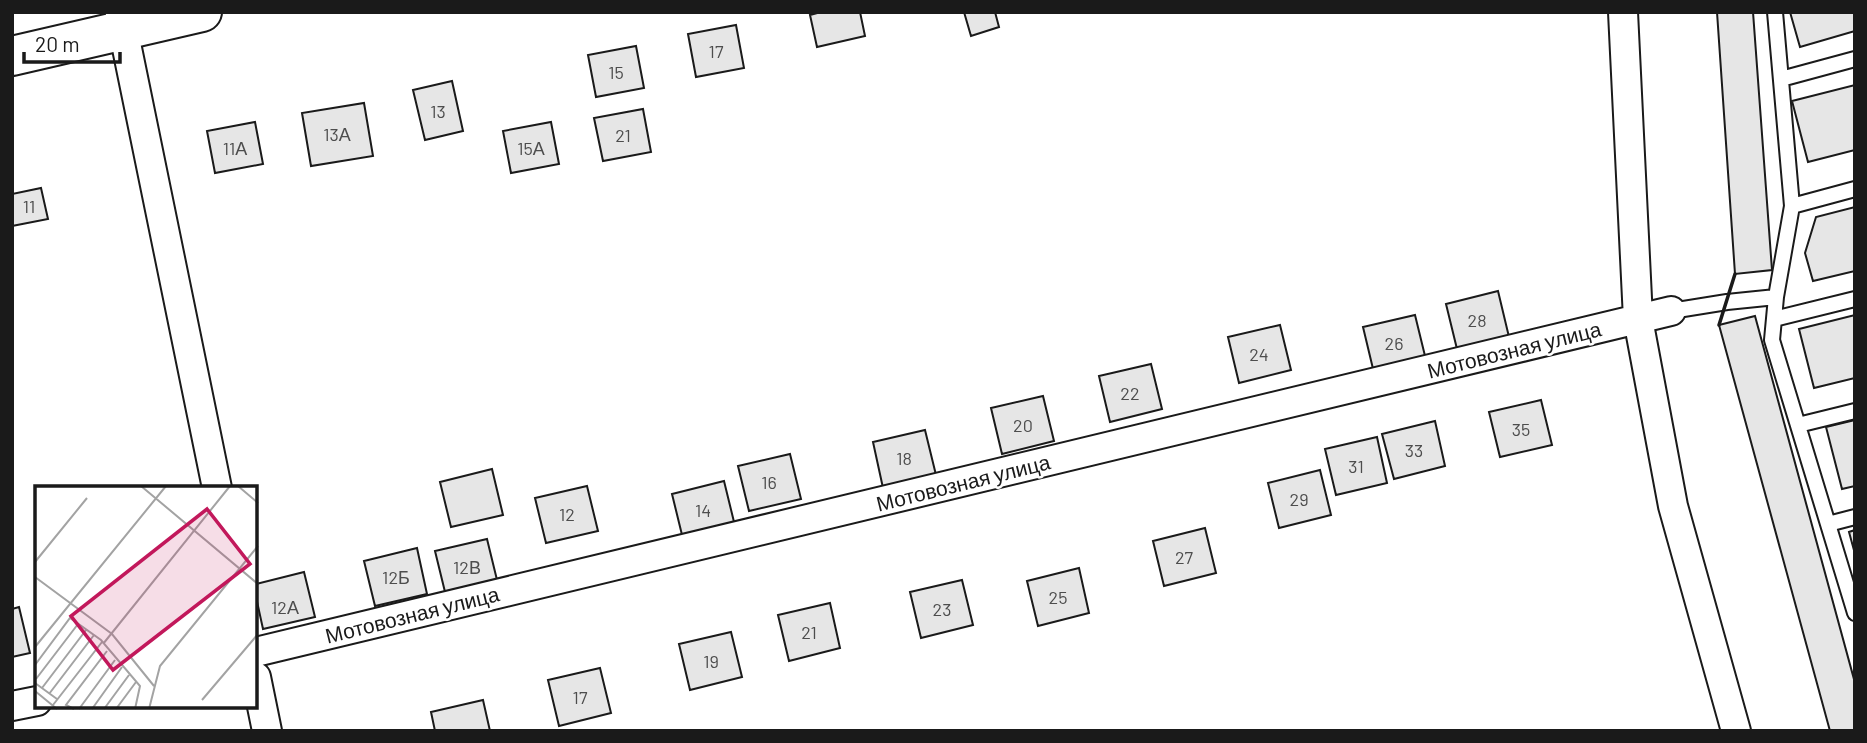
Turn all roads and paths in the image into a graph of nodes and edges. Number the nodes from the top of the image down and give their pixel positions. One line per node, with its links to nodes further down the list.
1 (202, 12): 4 (street)
2 (1623, 12): 13 (street)
3 (1775, 12): 7 (lane)
4 (121, 21): 5 (street); 17 (street)
5 (12, 56)
6 (1855, 59): 7 (lane)
7 (1781, 79): 9 (lane)
8 (1855, 189): 9 (lane)
9 (1791, 206): 10 (lane)
10 (1776, 297): 12 (lane); 14 (lane)
11 (1855, 299): 14 (lane)
12 (1671, 312): 13 (street, Мотовозная улица)
13 (1638, 319): 21 (street, Мотовозная улица); 26 (street)
14 (1774, 319): 16 (lane)
15 (1855, 411): 16 (lane)
16 (1798, 425): 19 (lane)
17 (217, 486)
18 (1855, 517): 19 (lane)
19 (1828, 524): 20 (lane)
20 (1855, 613)
21 (257, 652)
22 (257, 682): 25 (street)
23 (35, 701): 24 (street)
24 (12, 706)
25 (267, 731)
26 (1736, 731)

